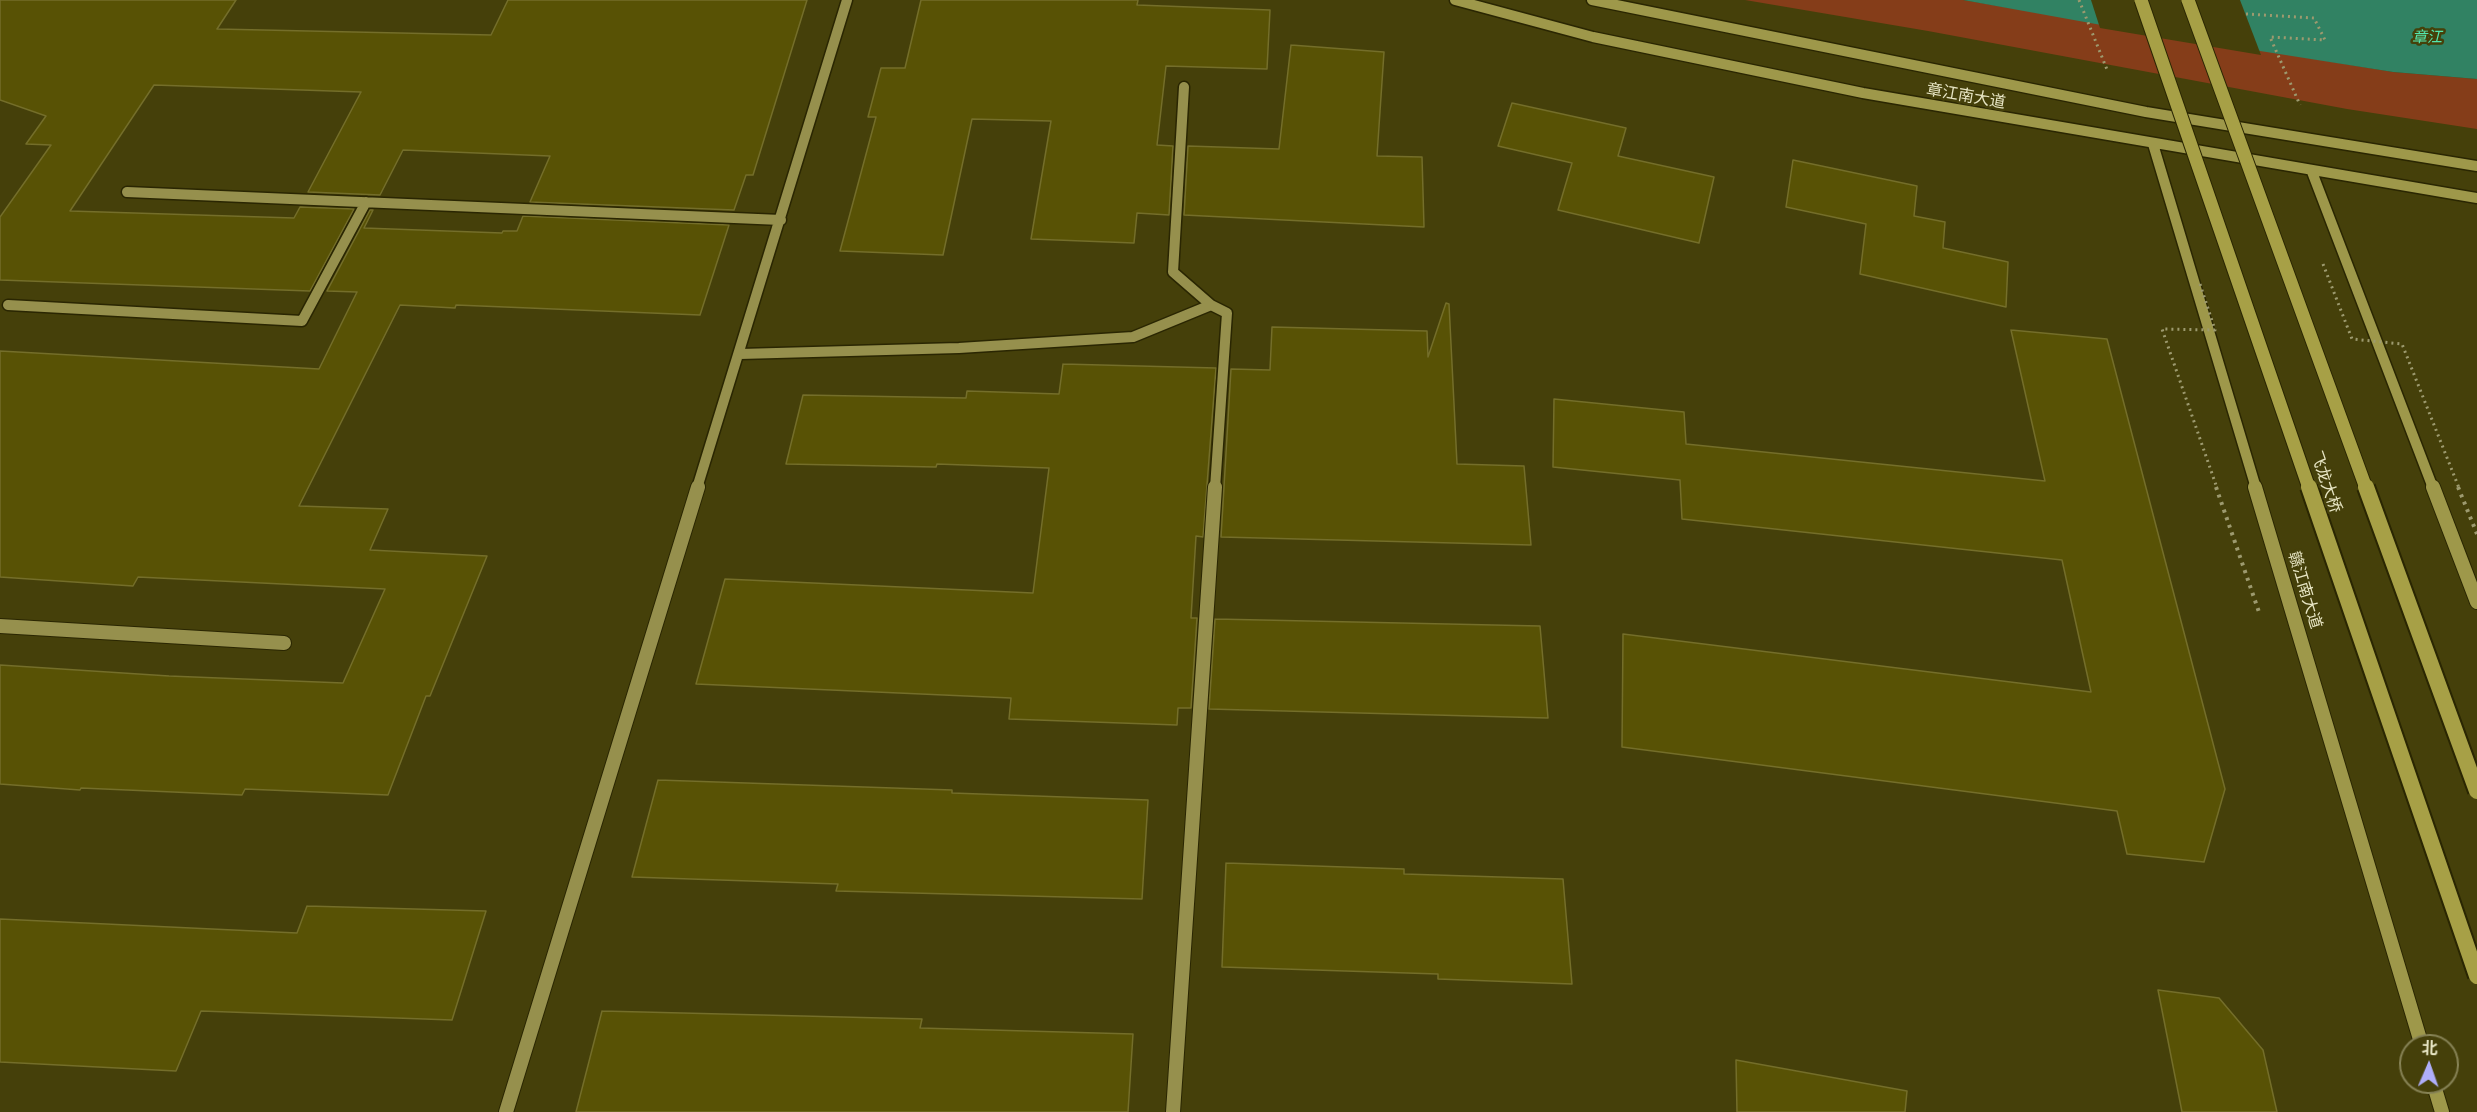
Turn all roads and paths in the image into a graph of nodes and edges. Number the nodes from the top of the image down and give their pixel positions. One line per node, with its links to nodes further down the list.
1 (847, 0): 17 (street)
2 (1455, 0): 11 (main road, 章江南大道)
3 (1592, 0): 12 (main road, 章江南大道)
4 (2079, 0): 8 (path)
5 (2141, 0): 29 (main road, 飞龙大桥, bridge)
6 (2188, 0): 28 (main road, bridge)
7 (2246, 14): 10 (path)
8 (2109, 73)
9 (1184, 87): 21 (street)
10 (2304, 114)
11 (2153, 144): 13 (main road, 章江南大道); 30 (main road, 赣江南大道)
12 (2477, 166)
13 (2312, 172): 15 (main road, 章江南大道); 24 (main road)
14 (127, 192): 16 (street)
15 (2477, 198)
16 (366, 202): 17 (street); 20 (street)
17 (781, 220): 22 (street)
18 (2323, 262): 23 (path, bridge)
19 (2197, 273): 25 (path, bridge)
20 (8, 305)
21 (1210, 305): 22 (street); 33 (street)
22 (740, 354): 32 (street)
23 (2477, 534)
24 (2477, 602)
25 (2260, 615)
26 (0, 626): 27 (street)
27 (284, 643)
28 (2477, 790)
29 (2477, 976)
30 (2418, 1034)
31 (2437, 1094): 34 (main road)
32 (506, 1112)
33 (1173, 1112)
34 (2442, 1112)

